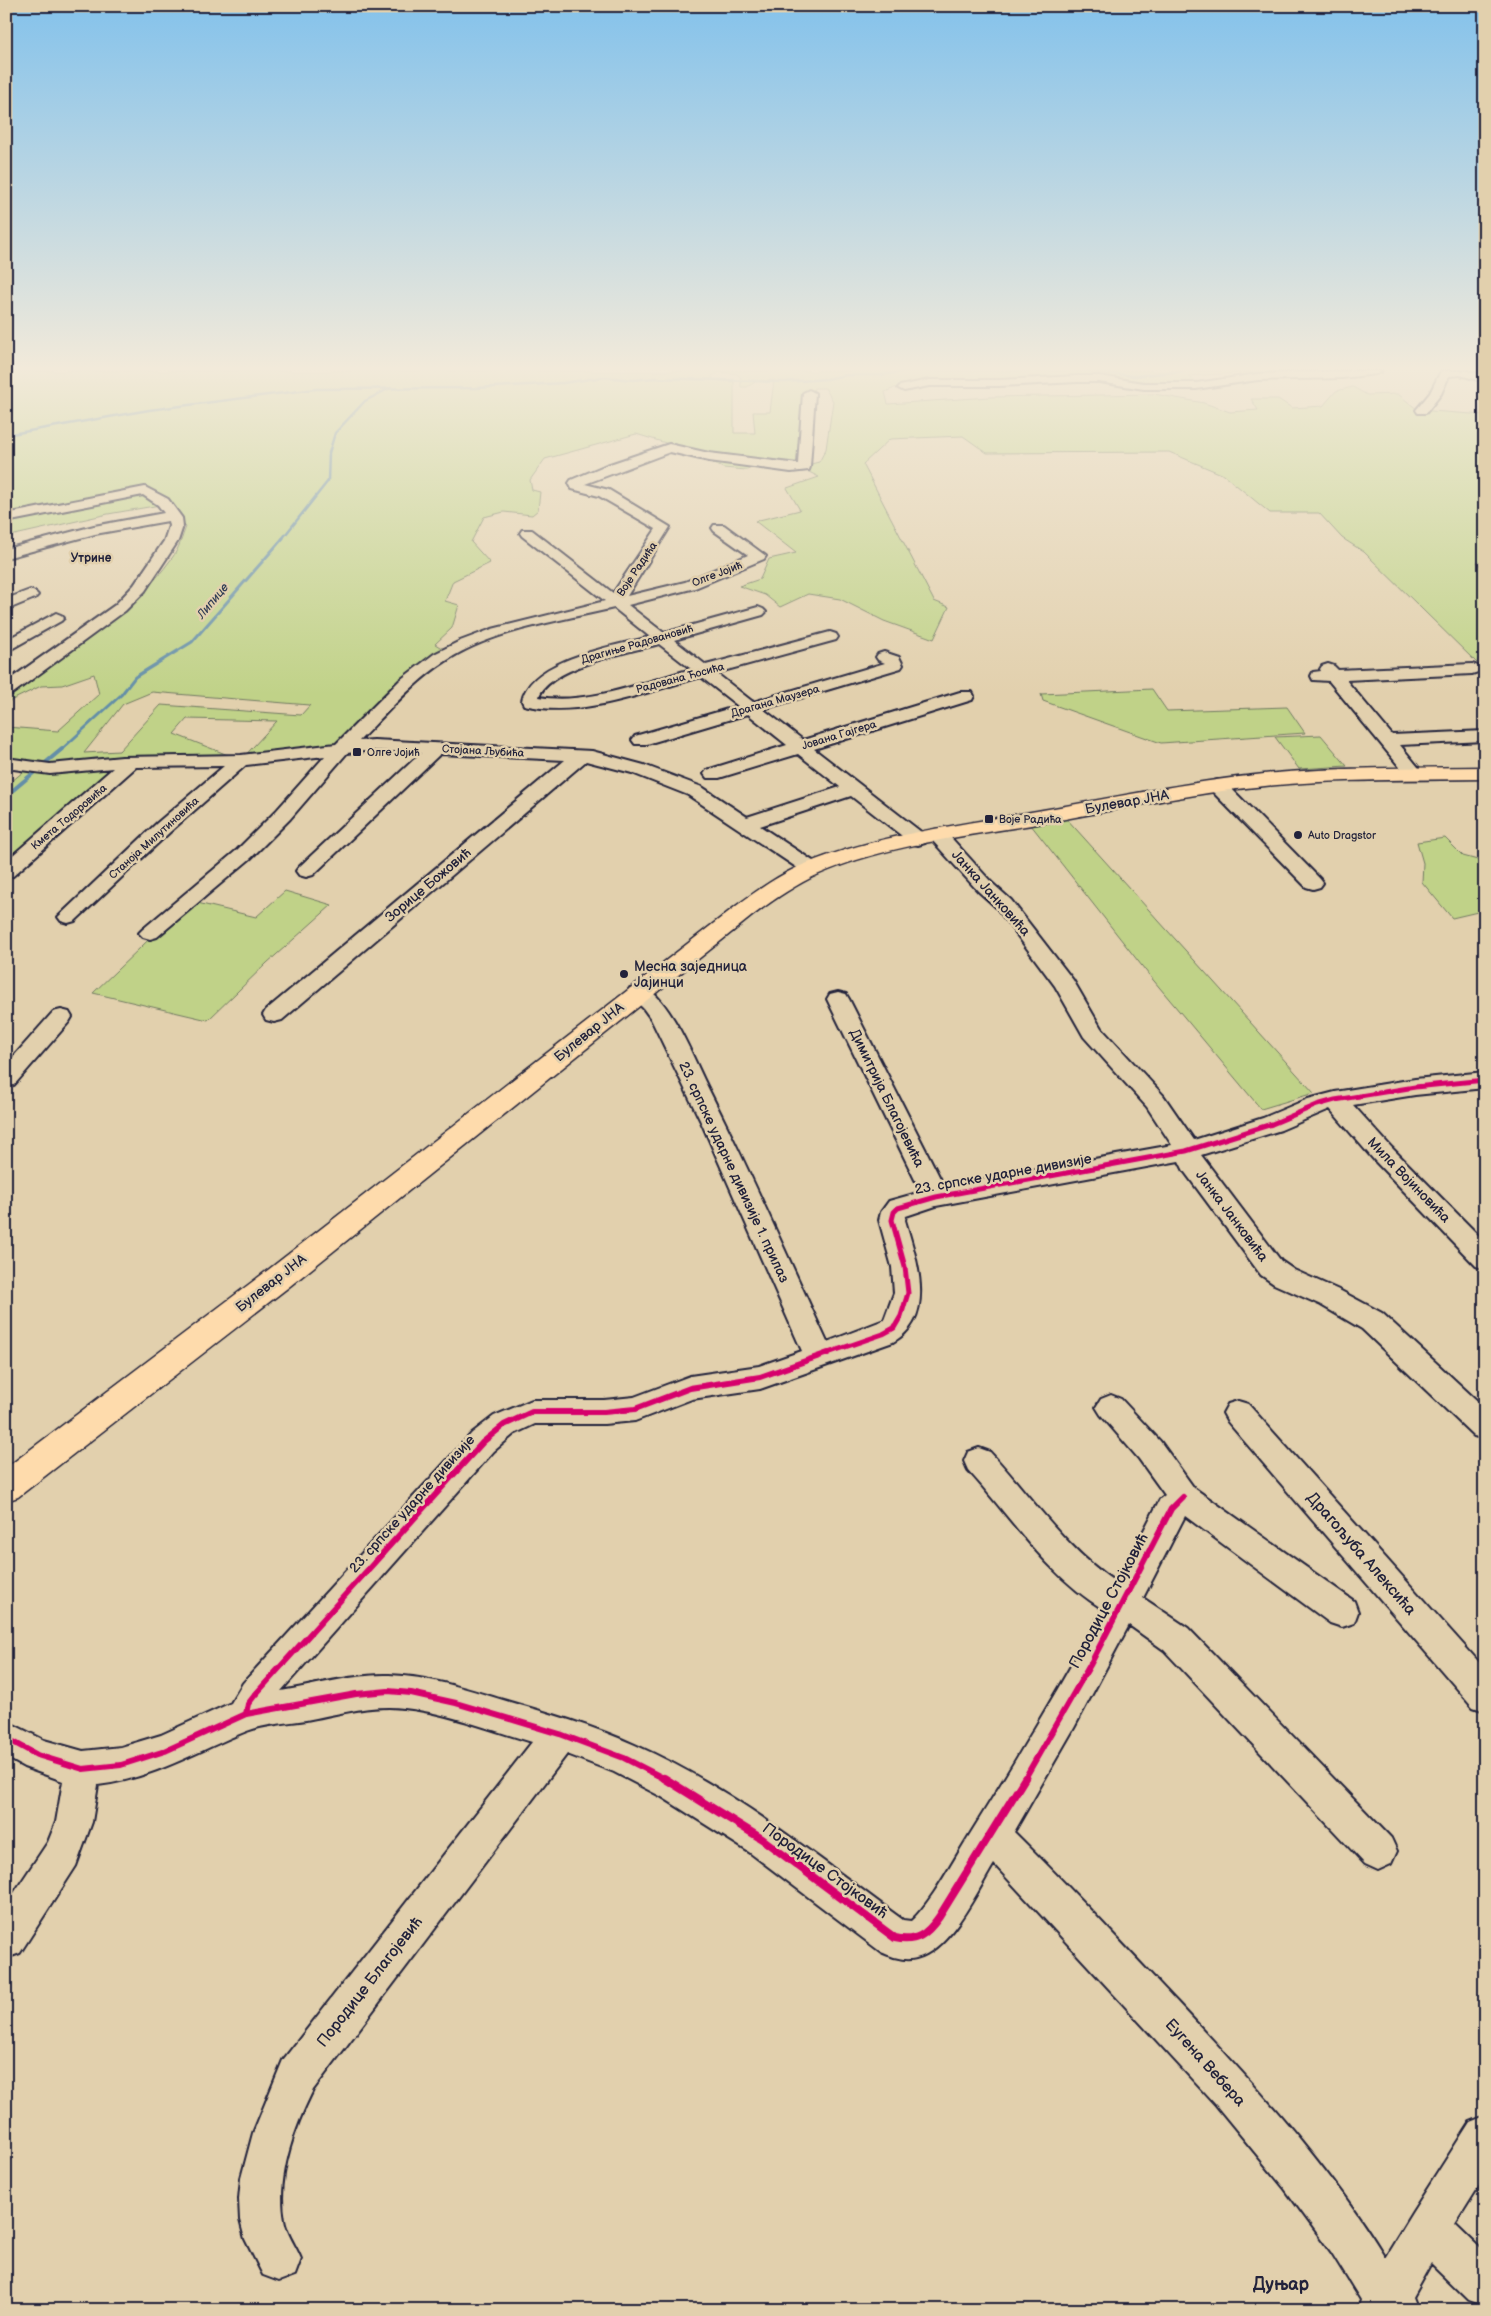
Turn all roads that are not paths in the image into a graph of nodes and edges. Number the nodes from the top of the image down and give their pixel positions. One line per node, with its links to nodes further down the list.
1 (585, 479): 8 (street, Воје Радића)
2 (172, 516): 3 (street); 6 (street); 18 (street)
3 (6, 518)
4 (719, 528): 8 (street, Олге Јојић)
5 (527, 533): 8 (street, Воје Радића)
6 (6, 554)
7 (30, 595): 9 (street)
8 (615, 602): 13 (street, Воје Радића); 26 (street, Олге Јојић)
9 (6, 605)
10 (758, 612): 13 (street, Драгиње Радовановић)
11 (56, 618): 14 (street)
12 (830, 637): 16 (street, Радована Ћосића)
13 (659, 638): 16 (street, Воје Радића); 20 (street, Драгиње Радовановић)
14 (6, 647)
15 (884, 657): 21 (street, Драгана Маузера)
16 (702, 671): 20 (street, Радована Ћосића); 21 (street, Воје Радића)
17 (1473, 671): 24 (street)
18 (6, 690)
19 (966, 696): 25 (street, Јована Гајгера)
20 (529, 698)
21 (750, 708): 23 (street, Драгана Маузера); 25 (street, Воје Радића)
22 (1485, 736): 24 (street)
23 (641, 740)
24 (1387, 740): 32 (street)
25 (800, 747): 34 (street, Јована Гајгера); 36 (street, Воје Радића)
26 (342, 748): 27 (street, Стојана Љубића); 29 (street, Стојана Љубића); 44 (street, Олге Јојић)
27 (436, 748): 28 (street, Стојана Љубића); 40 (street)
28 (582, 755): 37 (street, Стојана Љубића); 47 (street, Зорице Божовић)
29 (241, 760): 30 (street, Стојана Љубића); 43 (street, Станоја Милутиновића)
30 (131, 762): 31 (street, Стојана Љубића); 41 (street, Кмета Тодоровића)
31 (6, 763)
32 (1414, 773): 33 (main road, Булевар ЈНА); 35 (main road, Булевар ЈНА)
33 (1485, 773)
34 (713, 774)
35 (1218, 786): 38 (main road, Булевар ЈНА); 42 (street)
36 (854, 789): 37 (street); 38 (street, Воје Радића)
37 (745, 824): 39 (street, Стојана Љубића)
38 (928, 837): 39 (main road, Булевар ЈНА); 52 (street, Јанка Јанковића)
39 (812, 868): 45 (main road, Булевар ЈНА)
40 (306, 871)
41 (6, 872)
42 (1313, 883)
43 (68, 917)
44 (150, 933)
45 (638, 993): 55 (street, 23. српске ударне дивизије 1. прилаз); 60 (main road, Булевар ЈНА)
46 (838, 1000): 53 (street, Димитрија Благојевића)
47 (274, 1014)
48 (61, 1017): 49 (street)
49 (6, 1080)
50 (1485, 1080): 51 (street, 23. српске ударне дивизије)
51 (1335, 1100): 52 (street, 23. српске ударне дивизије); 54 (street, Мила Војиновића)
52 (1186, 1151): 53 (street, 23. српске ударне дивизије); 58 (street, Јанка Јанковића)
53 (936, 1197): 55 (street, 23. српске ударне дивизије)
54 (1485, 1258)
55 (819, 1357): 65 (street, 23. српске ударне дивизије)
56 (1111, 1407): 61 (street)
57 (1238, 1413): 64 (street, Драгољуба Алексића)
58 (1485, 1427)
59 (979, 1461): 62 (street, Породице Стојковић)
60 (6, 1487)
61 (1183, 1497): 62 (street, Породице Стојковић); 63 (street)
62 (1124, 1606): 69 (street, Породице Стојковић); 70 (street, Породице Стојковић)
63 (1342, 1612)
64 (1485, 1695)
65 (246, 1714): 66 (street, Породице Стојковић); 68 (street, Породице Стојковић)
66 (560, 1734): 69 (street, Породице Стојковић); 74 (street, Породице Благојевић)
67 (6, 1738): 68 (street, Породице Стојковић)
68 (83, 1769): 71 (street)
69 (992, 1836): 76 (street, Еугена Вебера)
70 (1378, 1851)
71 (6, 1938)
72 (1485, 2137): 73 (street)
73 (1427, 2228): 75 (street); 76 (street)
74 (279, 2259)
75 (1485, 2284)
76 (1386, 2306)

